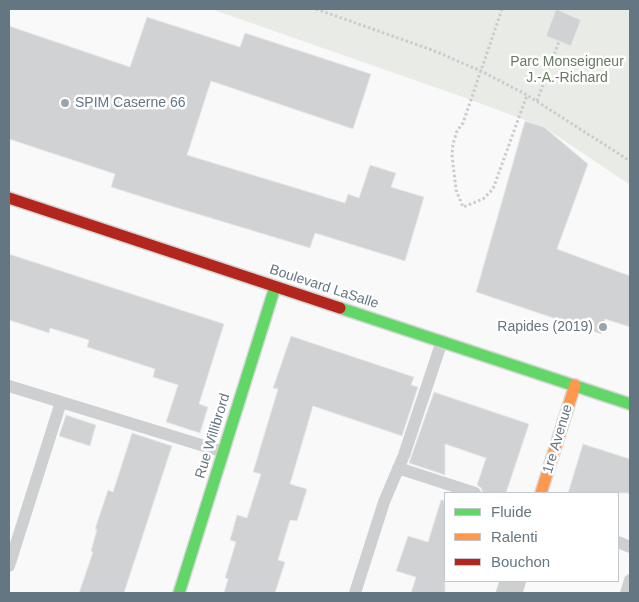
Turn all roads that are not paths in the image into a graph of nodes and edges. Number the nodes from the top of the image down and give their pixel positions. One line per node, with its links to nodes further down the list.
1 (9, 198): 2 (main road, Boulevard LaSalle)
2 (275, 287): 3 (main road, Boulevard LaSalle); 8 (main road, Rue Willibrord)
3 (442, 341): 4 (main road, Boulevard LaSalle); 9 (lane)
4 (575, 385): 7 (main road, Boulevard LaSalle); 11 (main road, 1re Avenue)
5 (9, 386): 6 (lane)
6 (61, 402): 8 (lane); 12 (lane)
7 (630, 404)
8 (224, 452): 14 (main road, Rue Willibrord)
9 (398, 468): 10 (lane); 15 (lane)
10 (472, 492)
11 (541, 492)
12 (9, 566)
13 (630, 580): 16 (lane)
14 (179, 593)
15 (355, 593)
16 (626, 593)

